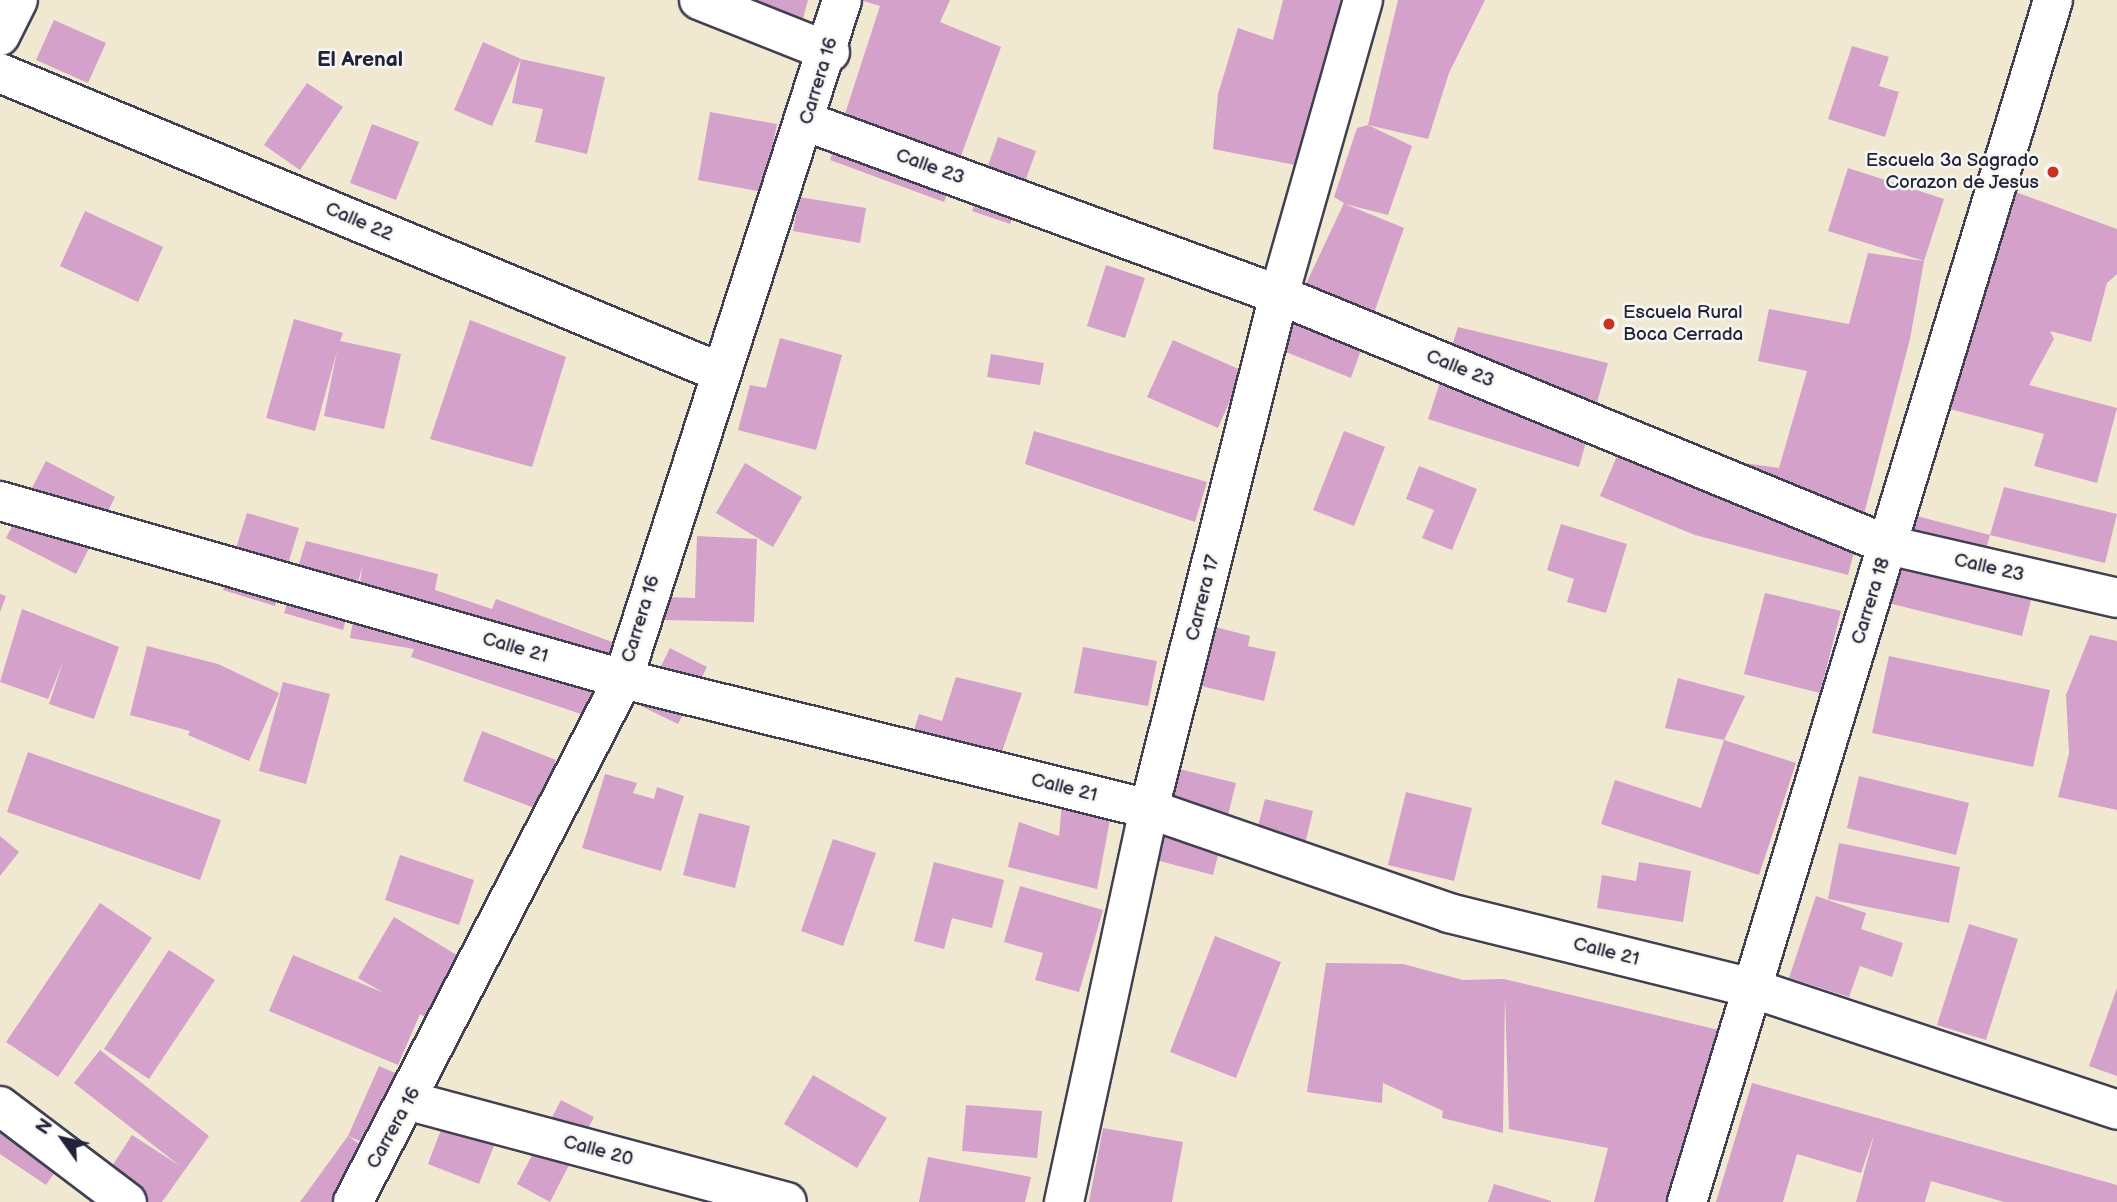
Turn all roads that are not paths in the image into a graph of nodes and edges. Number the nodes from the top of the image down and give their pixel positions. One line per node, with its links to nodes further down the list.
1 (18, 0): 6 (street)
2 (699, 0): 7 (street)
3 (842, 0): 7 (street, Carrera 16)
4 (1363, 0): 10 (street, Carrera 17)
5 (2053, 0): 13 (street, Carrera 18)
6 (0, 36)
7 (830, 52): 9 (street, Carrera 16)
8 (0, 74): 11 (street, Calle 22)
9 (807, 122): 10 (street, Calle 23); 11 (street, Carrera 16)
10 (1279, 295): 13 (street, Calle 23); 16 (street, Carrera 17)
11 (718, 372): 15 (street, Carrera 16)
12 (0, 501): 15 (street, Calle 21)
13 (1888, 545): 14 (street, Calle 23); 17 (street, Carrera 18)
14 (2117, 598)
15 (623, 679): 16 (street, Calle 21); 18 (street, Carrera 16)
16 (1149, 809): 17 (street, Calle 21); 24 (street, Carrera 17)
17 (1751, 988): 20 (street, Calle 21); 25 (street, Carrera 18)
18 (410, 1101): 22 (street, Carrera 16); 23 (street, Calle 20)
19 (0, 1106): 21 (street)
20 (2117, 1110)
21 (127, 1202)
22 (353, 1202)
23 (787, 1202)
24 (1064, 1202)
25 (1687, 1202)

